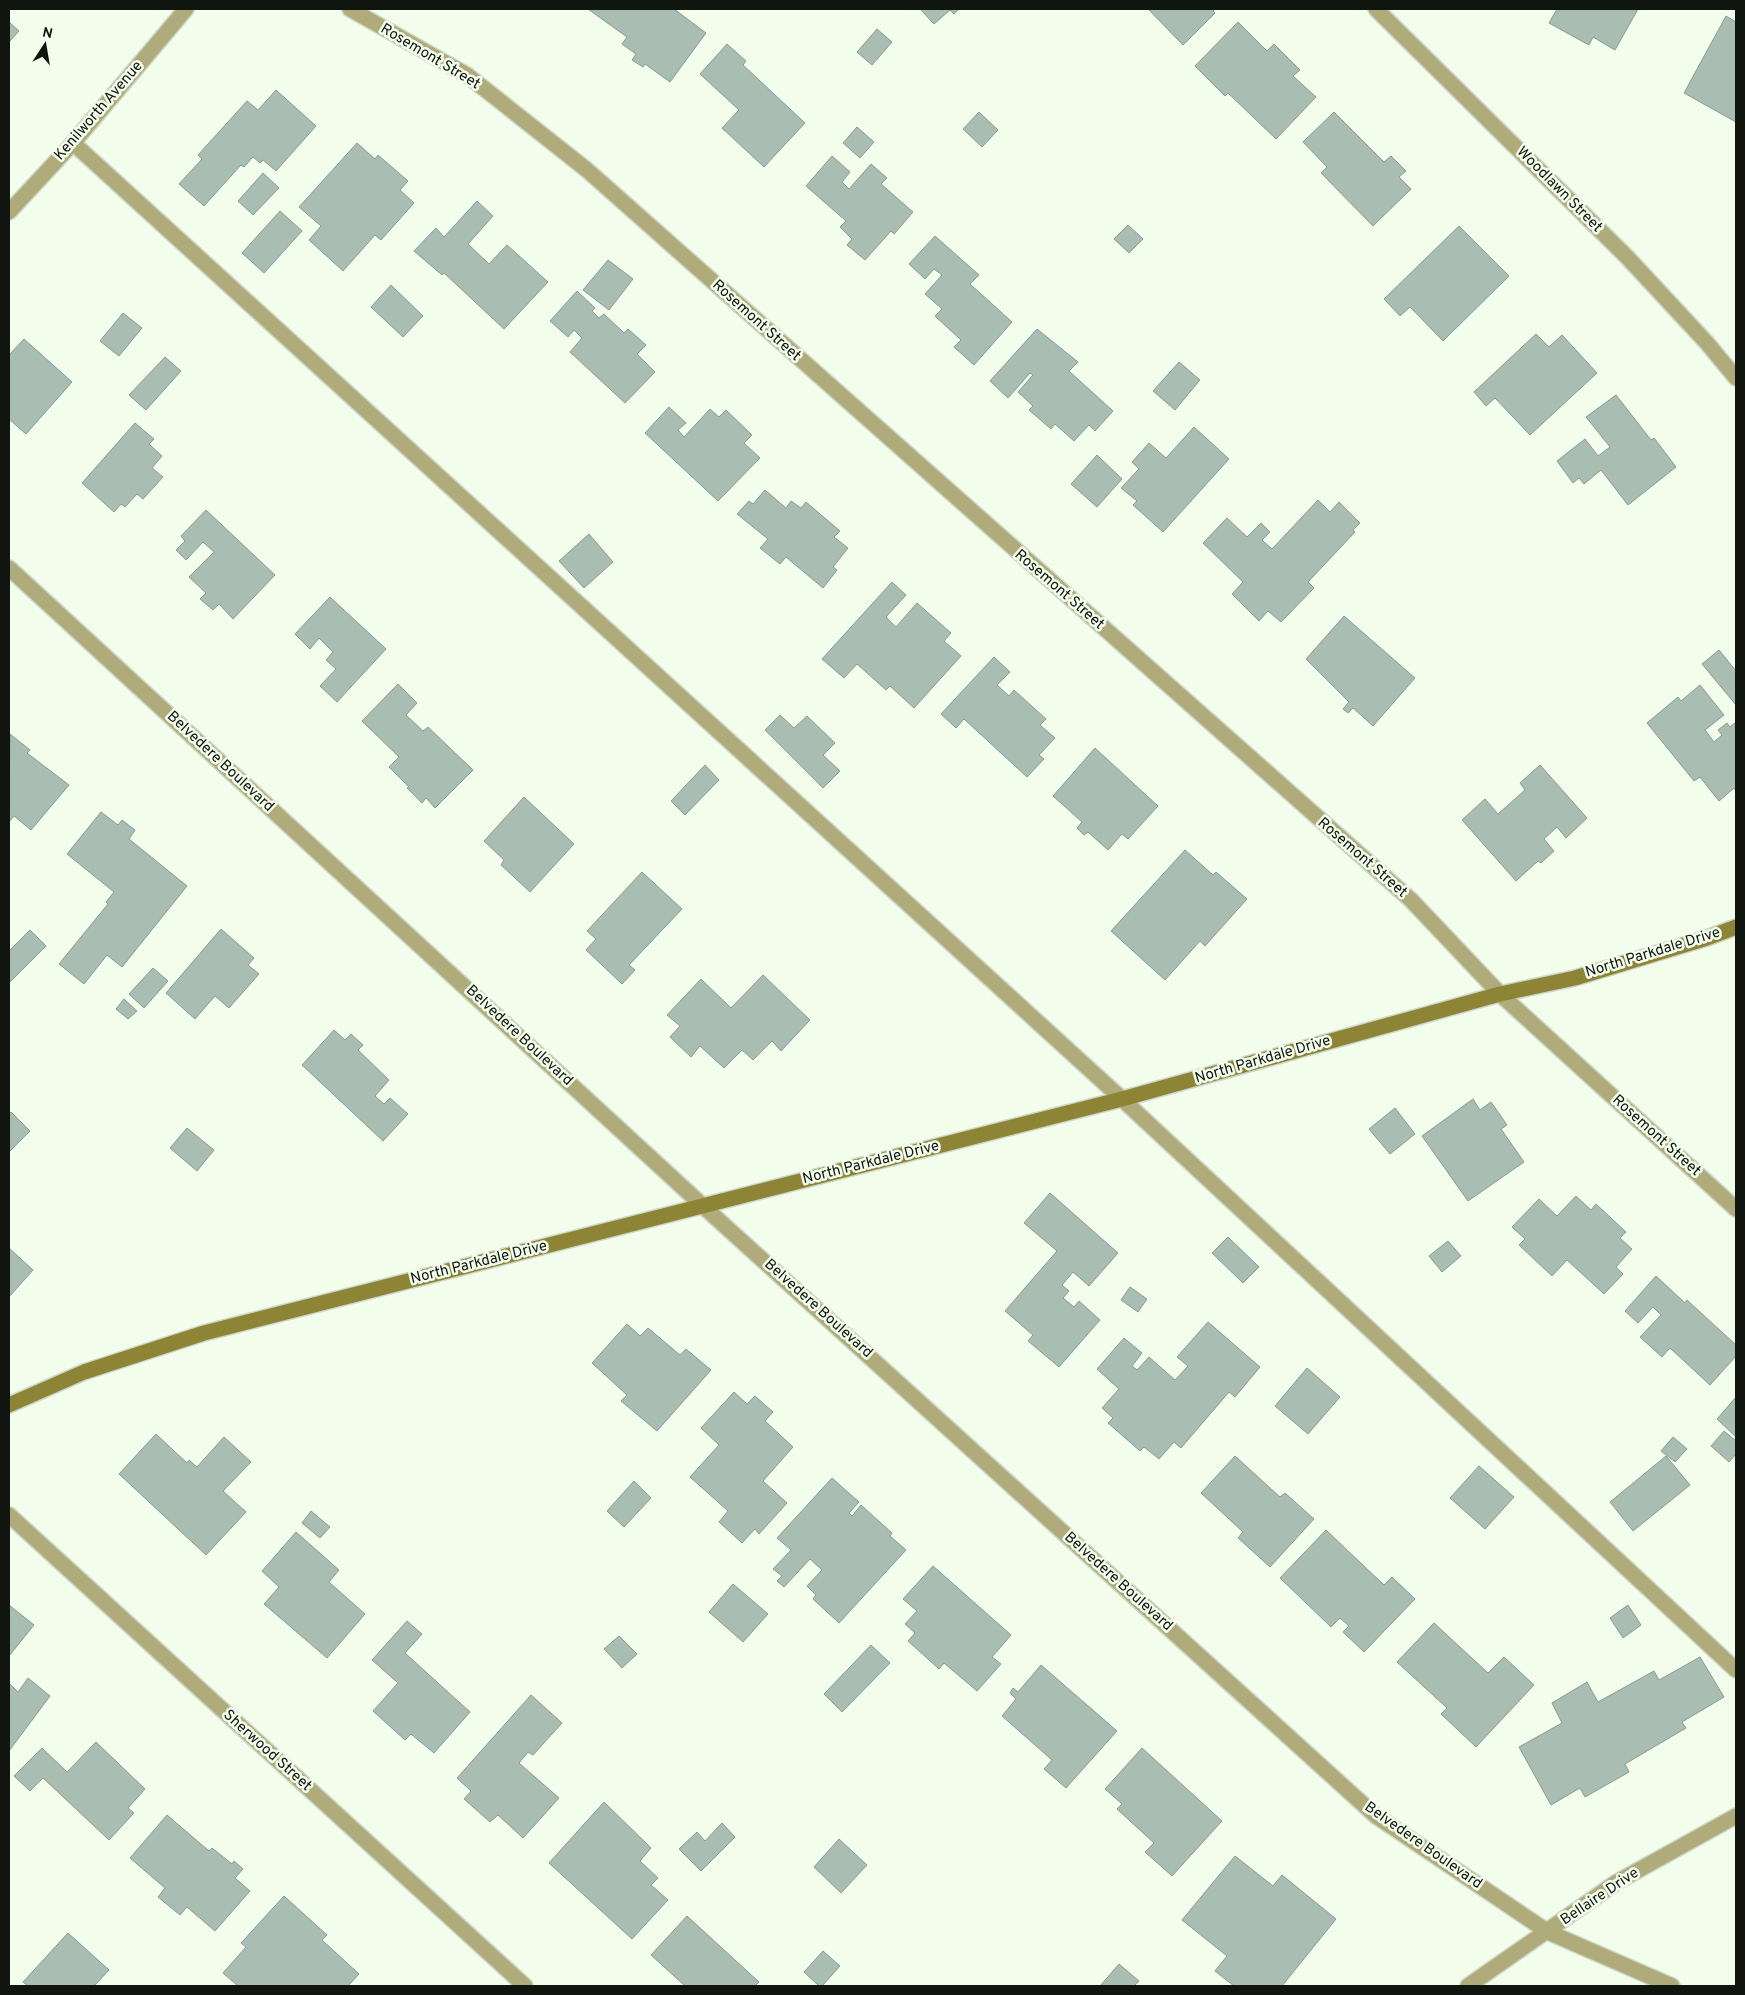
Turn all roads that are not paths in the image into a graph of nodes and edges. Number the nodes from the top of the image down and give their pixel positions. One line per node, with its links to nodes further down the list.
1 (186, 9): 4 (street, Kenilworth Avenue)
2 (350, 9): 9 (street, Rosemont Street)
3 (1376, 9): 6 (street, Woodlawn Street)
4 (73, 143): 5 (street, Kenilworth Avenue); 10 (street)
5 (9, 212)
6 (1736, 378)
7 (9, 568): 11 (street, Belvedere Boulevard)
8 (1736, 927): 9 (street, North Parkdale Drive)
9 (1500, 994): 10 (street, North Parkdale Drive); 12 (street, Rosemont Street)
10 (1122, 1099): 11 (street, North Parkdale Drive); 15 (street)
11 (703, 1206): 13 (street, North Parkdale Drive); 17 (street, Belvedere Boulevard)
12 (1736, 1209)
13 (9, 1406)
14 (9, 1515): 18 (street, Sherwood Street)
15 (1736, 1670)
16 (1736, 1816): 17 (street, Bellaire Drive)
17 (1548, 1932): 19 (street, Bellaire Drive); 20 (street, Belvedere Boulevard)
18 (525, 1986)
19 (1468, 1986)
20 (1672, 1986)

